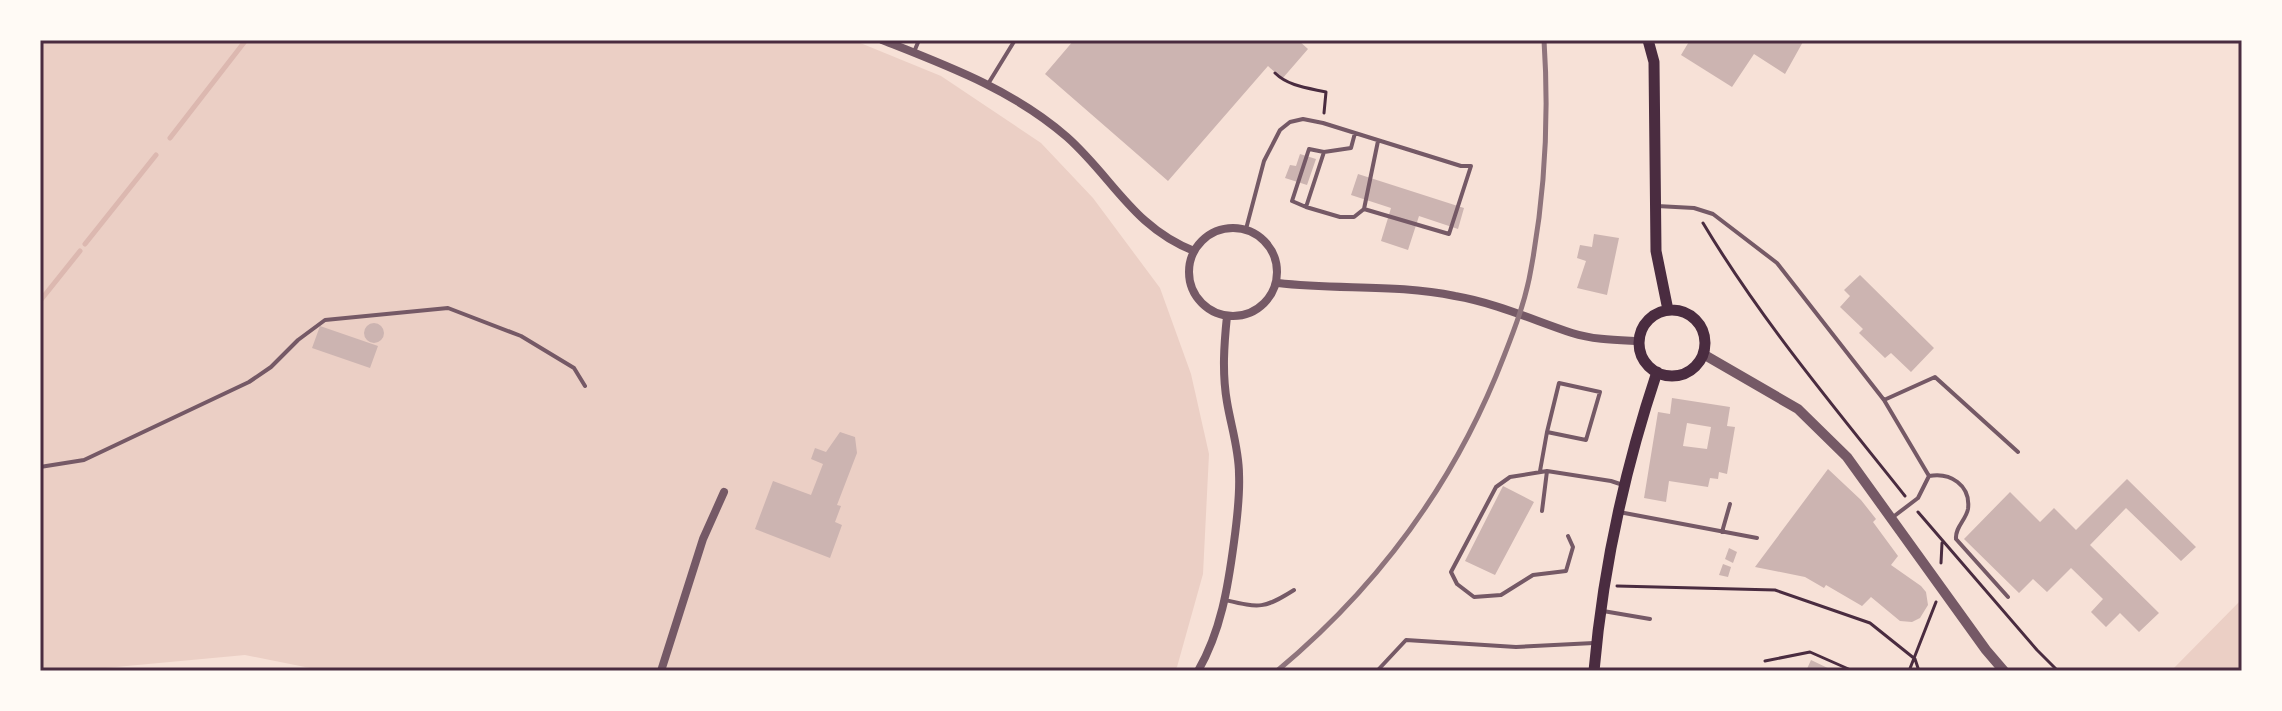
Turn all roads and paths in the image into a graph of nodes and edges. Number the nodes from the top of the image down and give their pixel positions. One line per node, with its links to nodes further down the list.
1 (882, 40): 5 (street)
2 (919, 40): 5 (lane)
3 (1015, 40): 7 (lane)
4 (1648, 40): 12 (main road)
5 (914, 52): 7 (street)
6 (1275, 73): 8 (path)
7 (988, 84): 17 (street)
8 (1323, 123): 9 (lane); 16 (lane)
9 (1355, 133): 10 (lane); 11 (lane)
10 (1379, 140): 15 (lane); 15 (lane)
11 (1324, 152): 13 (lane); 13 (lane)
12 (1655, 206): 14 (lane); 19 (main road)
13 (1306, 207): 15 (lane)
14 (1694, 208): 25 (lane); 33 (path)
15 (1364, 209)
16 (1246, 229): 17 (street); 18 (street)
17 (1194, 251): 20 (street)
18 (1278, 283): 20 (street); 21 (street)
19 (1668, 310): 21 (main road); 22 (main road)
20 (1227, 316): 44 (street)
21 (1639, 341): 23 (main road)
22 (1703, 354): 23 (main road); 37 (street)
23 (1657, 372): 31 (main road)
24 (585, 386): 28 (lane)
25 (1884, 400): 27 (lane); 30 (lane)
26 (1547, 432): 26 (lane); 29 (lane)
27 (2018, 452)
28 (40, 467)
29 (1544, 471): 31 (lane); 35 (lane); 39 (lane)
30 (1929, 476): 33 (lane); 43 (lane)
31 (1623, 485): 36 (main road)
32 (724, 492): 50 (street)
33 (1911, 503): 37 (lane); 58 (path)
34 (1730, 504): 38 (lane)
35 (1542, 511)
36 (1617, 512): 38 (lane); 41 (main road)
37 (1891, 519): 57 (street)
38 (1722, 532): 40 (lane)
39 (1568, 536)
40 (1757, 538)
41 (1605, 585): 45 (main road); 48 (path)
42 (1294, 590): 44 (lane)
43 (2008, 597)
44 (1225, 599): 51 (street)
45 (1601, 611): 46 (lane); 47 (main road)
46 (1650, 619)
47 (1597, 643): 52 (lane); 53 (main road)
48 (1915, 659): 55 (path); 56 (path)
49 (1765, 661): 54 (path)
50 (661, 671)
51 (1198, 671)
52 (1377, 671)
53 (1594, 671)
54 (1853, 671)
55 (1909, 671)
56 (1919, 671)
57 (2004, 671)
58 (2058, 671)

